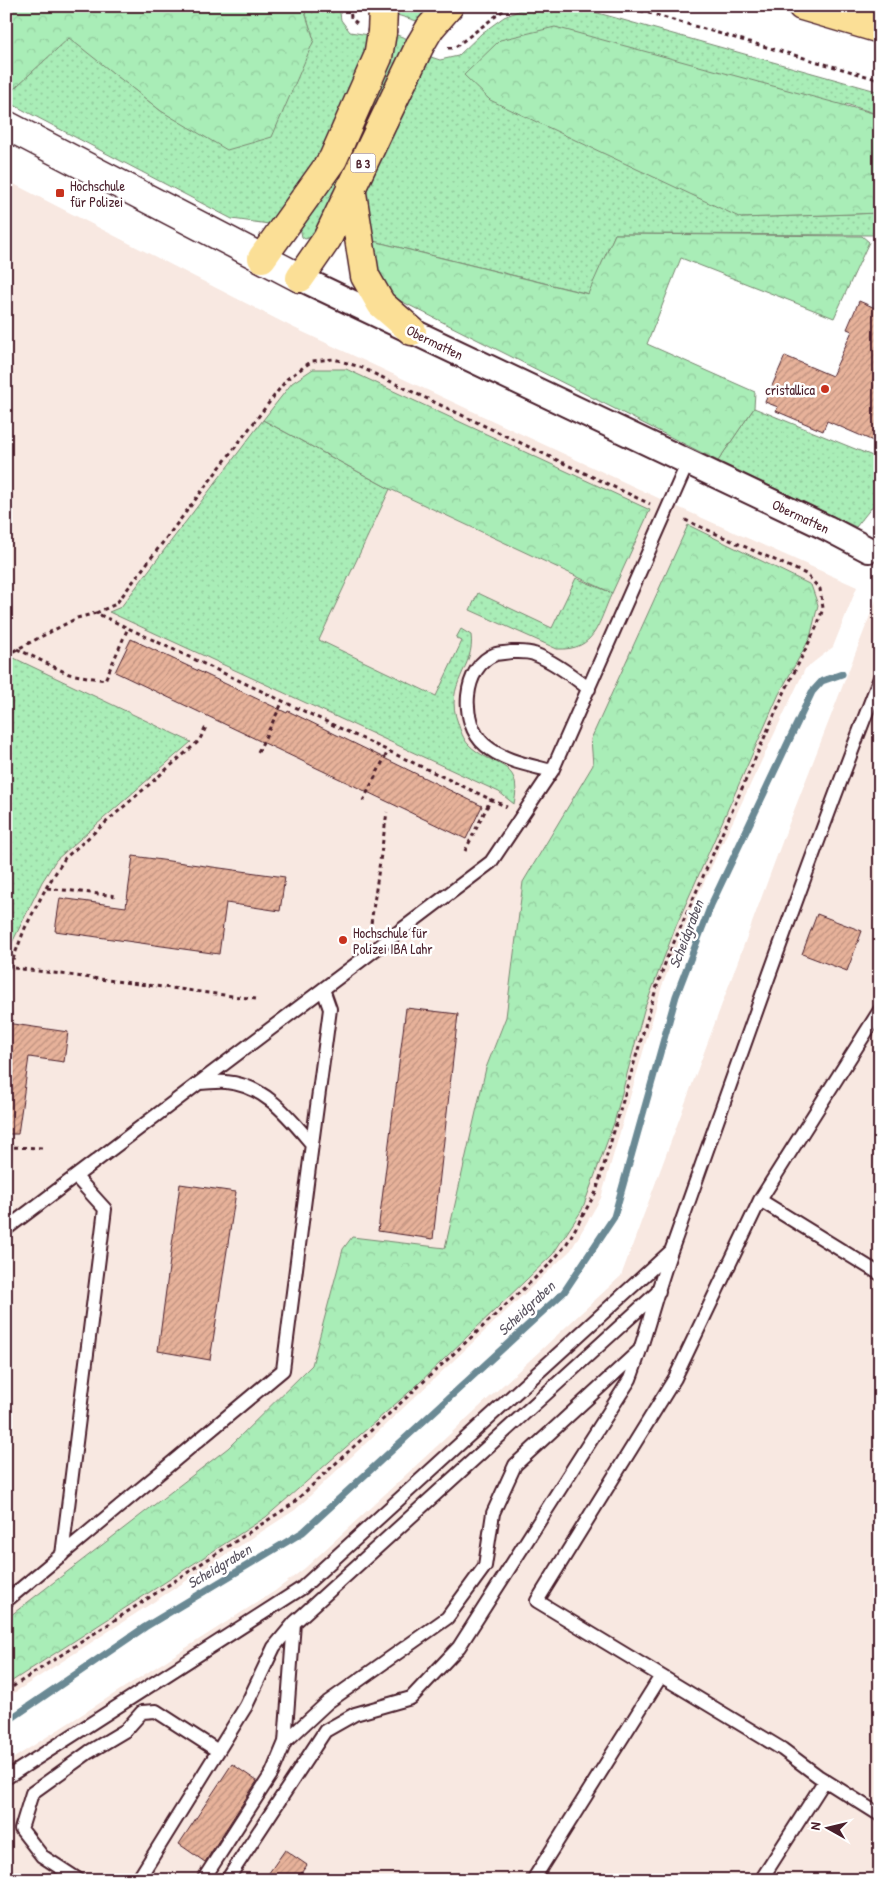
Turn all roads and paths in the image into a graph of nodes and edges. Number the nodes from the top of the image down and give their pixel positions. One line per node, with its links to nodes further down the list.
1 (449, 6): 8 (main road, B 3)
2 (625, 6): 6 (path)
3 (802, 6): 5 (main road)
4 (383, 16): 9 (main road, B 3)
5 (880, 28)
6 (880, 80)
7 (6, 125): 9 (street, Obermatten)
8 (352, 187): 10 (main road, B 3); 11 (main road)
9 (262, 258): 10 (street, Obermatten)
10 (300, 278): 11 (street, Obermatten)
11 (412, 331): 12 (street, Obermatten)
12 (688, 462): 13 (lane); 14 (street, Obermatten)
13 (668, 512): 15 (path); 20 (lane); 53 (path)
14 (874, 553)
15 (96, 613): 16 (path); 17 (path)
16 (128, 628): 17 (path); 21 (path)
17 (17, 649): 18 (path)
18 (6, 655)
19 (880, 678): 45 (lane)
20 (588, 689): 25 (lane); 25 (lane)
21 (283, 701): 23 (path); 24 (path)
22 (206, 727): 31 (path)
23 (388, 751): 26 (path); 27 (path)
24 (258, 752)
25 (552, 772): 29 (lane)
26 (491, 799): 29 (path); 30 (path)
27 (363, 802)
28 (387, 812): 33 (path)
29 (523, 815): 33 (lane)
30 (465, 851)
31 (46, 888): 32 (path); 34 (path)
32 (117, 896)
33 (367, 956): 35 (lane)
34 (8, 967): 36 (path)
35 (323, 989): 38 (lane); 39 (lane)
36 (256, 999)
37 (880, 1010): 43 (lane)
38 (199, 1083): 39 (lane); 42 (lane)
39 (312, 1144): 49 (lane)
40 (6, 1147): 41 (path)
41 (46, 1148)
42 (76, 1176): 44 (lane); 49 (lane)
43 (760, 1200): 46 (lane); 52 (lane)
44 (6, 1229)
45 (671, 1251): 47 (lane); 56 (lane)
46 (880, 1274)
47 (659, 1291): 48 (lane); 51 (lane)
48 (642, 1349): 54 (lane); 62 (lane)
49 (62, 1555): 50 (lane)
50 (6, 1601)
51 (294, 1623): 54 (lane); 55 (lane)
52 (661, 1676): 57 (lane); 63 (lane)
53 (6, 1691)
54 (285, 1742): 61 (lane)
55 (218, 1751): 59 (lane); 60 (lane)
56 (6, 1778)
57 (825, 1780): 58 (lane); 64 (lane)
58 (880, 1815)
59 (80, 1880)
60 (138, 1880)
61 (203, 1880)
62 (227, 1880)
63 (533, 1880)
64 (761, 1880)

